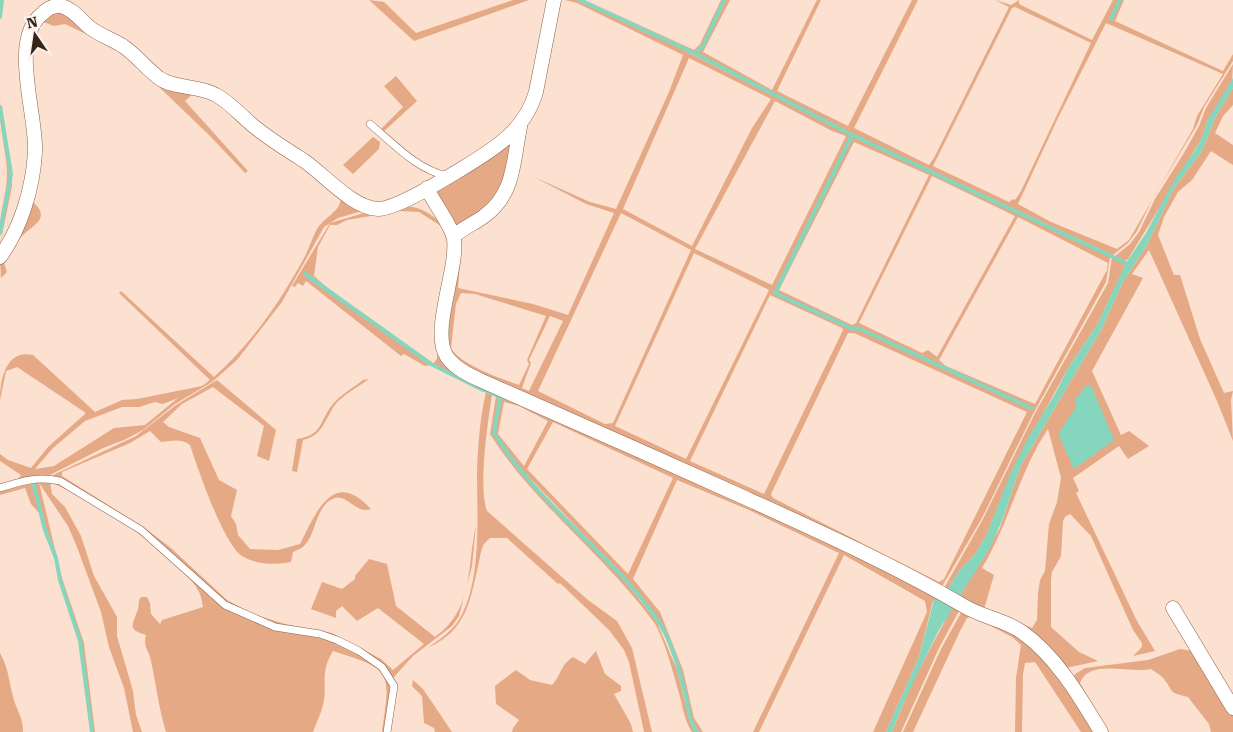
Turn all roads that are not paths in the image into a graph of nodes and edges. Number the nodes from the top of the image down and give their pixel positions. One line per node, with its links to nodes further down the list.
1 (554, 0): 3 (street)
2 (370, 124): 4 (lane)
3 (520, 127): 4 (street); 6 (street)
4 (448, 176): 5 (street)
5 (427, 188): 6 (street); 7 (street)
6 (454, 236): 12 (street)
7 (0, 257)
8 (0, 488): 11 (lane)
9 (1173, 608): 10 (street)
10 (1233, 708)
11 (387, 732)
12 (1101, 732)

